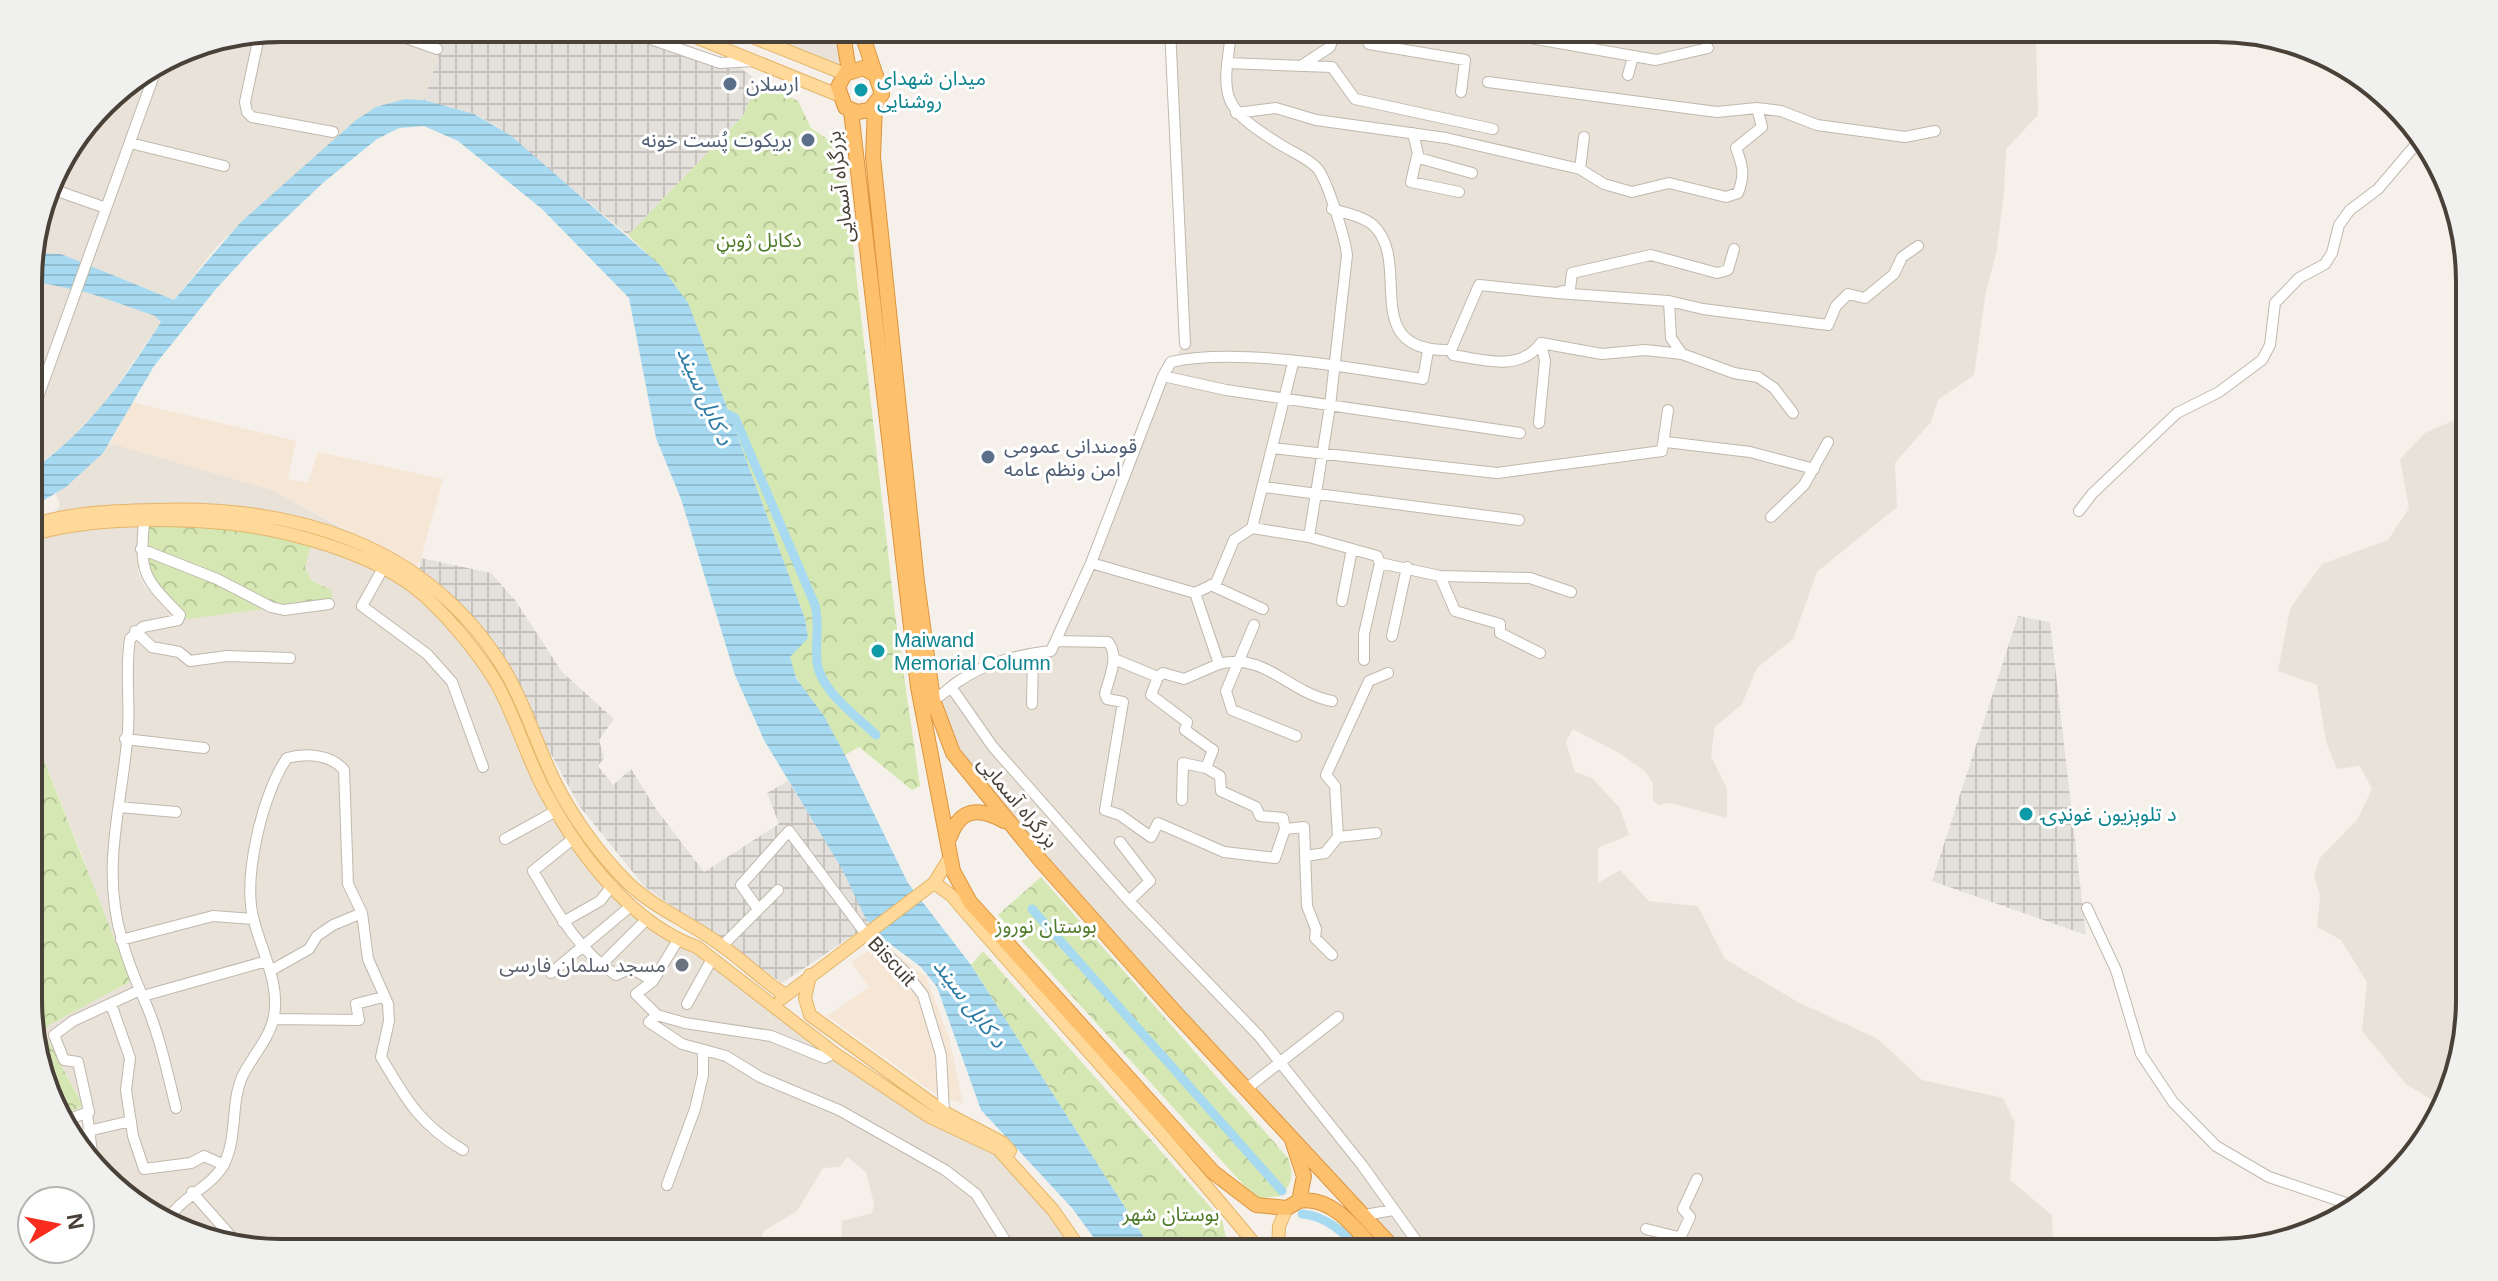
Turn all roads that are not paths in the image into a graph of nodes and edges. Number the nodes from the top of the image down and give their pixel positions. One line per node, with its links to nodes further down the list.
1 (417, 42): 14 (street)
2 (659, 42): 16 (street)
3 (708, 42): 16 (main road)
4 (844, 42): 19 (highway)
5 (865, 42): 20 (highway)
6 (1166, 42): 50 (street)
7 (1230, 42): 17 (street)
8 (1331, 42): 18 (street)
9 (1368, 42): 24 (street)
10 (1563, 42): 15 (street)
11 (766, 43): 19 (main road)
12 (258, 44): 32 (street)
13 (1708, 48): 15 (street)
14 (437, 49)
15 (1633, 56): 21 (street)
16 (755, 61): 25 (main road)
17 (1227, 63): 18 (street); 29 (street)
18 (1301, 66): 30 (street)
19 (847, 73): 20 (highway); 25 (highway)
20 (876, 75): 26 (highway)
21 (1628, 75)
22 (153, 79): 35 (street)
23 (1488, 82): 27 (street)
24 (1461, 92)
25 (838, 95): 28 (highway)
26 (875, 106): 28 (highway); 107 (highway, بزرگراه آسمایی)
27 (1757, 108): 31 (street); 39 (street)
28 (851, 111): 125 (highway, بزرگراه آسمایی)
29 (1236, 113): 33 (street); 44 (street)
30 (1493, 129)
31 (1935, 131)
32 (333, 132)
33 (1413, 133): 37 (street); 39 (street)
34 (1584, 137): 39 (street)
35 (130, 143): 38 (street); 43 (street)
36 (2414, 146): 71 (street)
37 (1417, 156): 40 (street); 42 (street)
38 (224, 166)
39 (1580, 169)
40 (1472, 173)
41 (59, 192): 43 (street)
42 (1459, 192)
43 (106, 208): 57 (street)
44 (1332, 209): 52 (street); 55 (street)
45 (1918, 246): 48 (street)
46 (1734, 249): 47 (street)
47 (1557, 293): 48 (street); 51 (street)
48 (1669, 301): 53 (street)
49 (1541, 343): 51 (street); 53 (street); 62 (street)
50 (1185, 344)
51 (1451, 350): 52 (street)
52 (1428, 351): 55 (street)
53 (1682, 354): 61 (street)
54 (1293, 363): 55 (street); 56 (street); 58 (street)
55 (1334, 365): 59 (street)
56 (1163, 376): 58 (street); 82 (street)
57 (43, 384)
58 (1286, 399): 59 (street); 66 (street)
59 (1330, 406): 63 (street); 67 (street)
60 (1668, 410): 64 (street)
61 (1793, 413)
62 (1539, 423)
63 (1520, 433)
64 (1666, 442): 67 (street); 68 (street)
65 (1828, 442): 68 (street)
66 (1272, 448): 67 (street); 69 (street)
67 (1323, 452): 70 (street)
68 (1814, 469): 72 (street)
69 (1264, 487): 70 (street); 77 (street)
70 (1317, 495): 73 (street); 79 (street)
71 (2079, 511)
72 (1771, 517)
73 (1519, 520)
74 (57, 522): 75 (main road); 76 (main road); 78 (main road); 143 (main road)
75 (144, 523): 80 (street); 85 (main road)
76 (43, 524)
77 (1252, 528): 79 (street); 87 (street)
78 (43, 529)
79 (1309, 537): 81 (street)
80 (141, 549): 91 (street); 94 (street)
81 (1352, 549): 83 (street); 90 (street)
82 (1091, 563): 89 (street); 96 (street)
83 (1380, 563): 84 (street); 102 (street)
84 (1407, 567): 86 (street); 95 (street)
85 (382, 570): 113 (street); 117 (main road)
86 (1440, 576): 88 (street); 97 (street)
87 (1211, 585): 89 (street); 92 (street)
88 (1571, 592)
89 (1195, 593): 103 (street)
90 (1342, 601)
91 (329, 604)
92 (1263, 609)
93 (1254, 625): 100 (street)
94 (135, 631): 99 (street); 111 (street)
95 (1392, 636)
96 (1058, 641): 98 (street); 101 (street)
97 (1540, 653)
98 (1033, 654): 106 (street); 109 (street)
99 (290, 658)
100 (1242, 658): 103 (street); 108 (street); 110 (street)
101 (1114, 659): 105 (street); 120 (street)
102 (1364, 660)
103 (1219, 664): 105 (street)
104 (1388, 673): 122 (street)
105 (1158, 677): 114 (street)
106 (951, 687): 107 (street); 132 (street)
107 (933, 700): 119 (highway, بزرگراه آسمایی)
108 (1332, 701)
109 (1032, 704)
110 (1296, 736)
111 (125, 739): 112 (street); 116 (street)
112 (204, 748)
113 (483, 767)
114 (1206, 768): 115 (street); 120 (street)
115 (1182, 800)
116 (119, 807): 118 (street); 141 (street)
117 (556, 811): 123 (main road); 124 (street)
118 (176, 812)
119 (1012, 825): 125 (highway); 164 (highway, بزرگراه آسمایی)
120 (1285, 829): 127 (street)
121 (1376, 833): 122 (street)
122 (1338, 837): 127 (street)
123 (574, 838): 130 (main road); 139 (street)
124 (505, 839)
125 (949, 839): 128 (highway, بزرگراه آسمایی)
126 (1120, 842): 132 (street)
127 (1306, 856): 145 (street)
128 (949, 859): 129 (main road); 179 (highway, بزرگراه آسمایی)
129 (934, 883): 140 (main road); 193 (main road)
130 (612, 886): 133 (main road); 139 (street)
131 (778, 890): 135 (street)
132 (1129, 901): 163 (street)
133 (632, 905): 138 (main road); 144 (street)
134 (2087, 908): 178 (street)
135 (758, 909): 140 (street, Biscuit); 143 (street)
136 (362, 913): 137 (street); 148 (street); 154 (street)
137 (253, 919): 141 (street); 148 (street)
138 (647, 919): 142 (main road); 147 (street)
139 (563, 922): 144 (street)
140 (869, 932): 150 (main road); 166 (street, Biscuit)
141 (121, 940): 152 (street)
142 (678, 940): 146 (main road); 151 (street)
143 (722, 946): 153 (main road)
144 (583, 947): 147 (street); 149 (street)
145 (1332, 955)
146 (712, 959): 156 (street); 157 (main road)
147 (601, 965): 151 (street)
148 (268, 966): 152 (street); 160 (street)
149 (551, 973)
150 (810, 975): 153 (main road); 166 (main road)
151 (653, 981): 158 (street)
152 (141, 993): 155 (street); 165 (street)
153 (784, 994): 157 (main road)
154 (383, 997): 160 (street); 173 (street)
155 (111, 1004): 167 (street); 169 (street)
156 (687, 1004)
157 (775, 1008): 162 (main road)
158 (657, 1015): 161 (street); 162 (street)
159 (1338, 1017): 163 (street)
160 (274, 1019): 174 (street)
161 (703, 1050): 176 (street); 190 (street)
162 (834, 1053): 191 (main road)
163 (1281, 1064): 164 (street); 180 (street)
164 (1246, 1089): 171 (highway, بزرگراه آسمایی)
165 (176, 1108)
166 (944, 1112): 192 (main road)
167 (87, 1114): 168 (street); 170 (street)
168 (74, 1118)
169 (131, 1121): 170 (street); 174 (street)
170 (88, 1131): 172 (street)
171 (1292, 1140): 179 (highway); 182 (highway, بزرگراه آسمایی)
172 (90, 1143)
173 (463, 1150)
174 (224, 1165): 177 (street)
175 (1697, 1179): 185 (street)
176 (667, 1185)
177 (192, 1192): 181 (street); 184 (street)
178 (2344, 1202)
179 (1293, 1204): 186 (main road); 187 (highway, بزرگراه آسمایی)
180 (1393, 1210): 182 (street); 189 (street)
181 (175, 1213)
182 (1365, 1215): 188 (highway, بزرگراه آسمایی)
183 (1646, 1229): 185 (street)
184 (228, 1233)
185 (1678, 1237)
186 (1279, 1238)
187 (1364, 1238)
188 (1385, 1238)
189 (1414, 1238)
190 (1004, 1239)
191 (1073, 1239)
192 (1081, 1239)
193 (1248, 1239)

